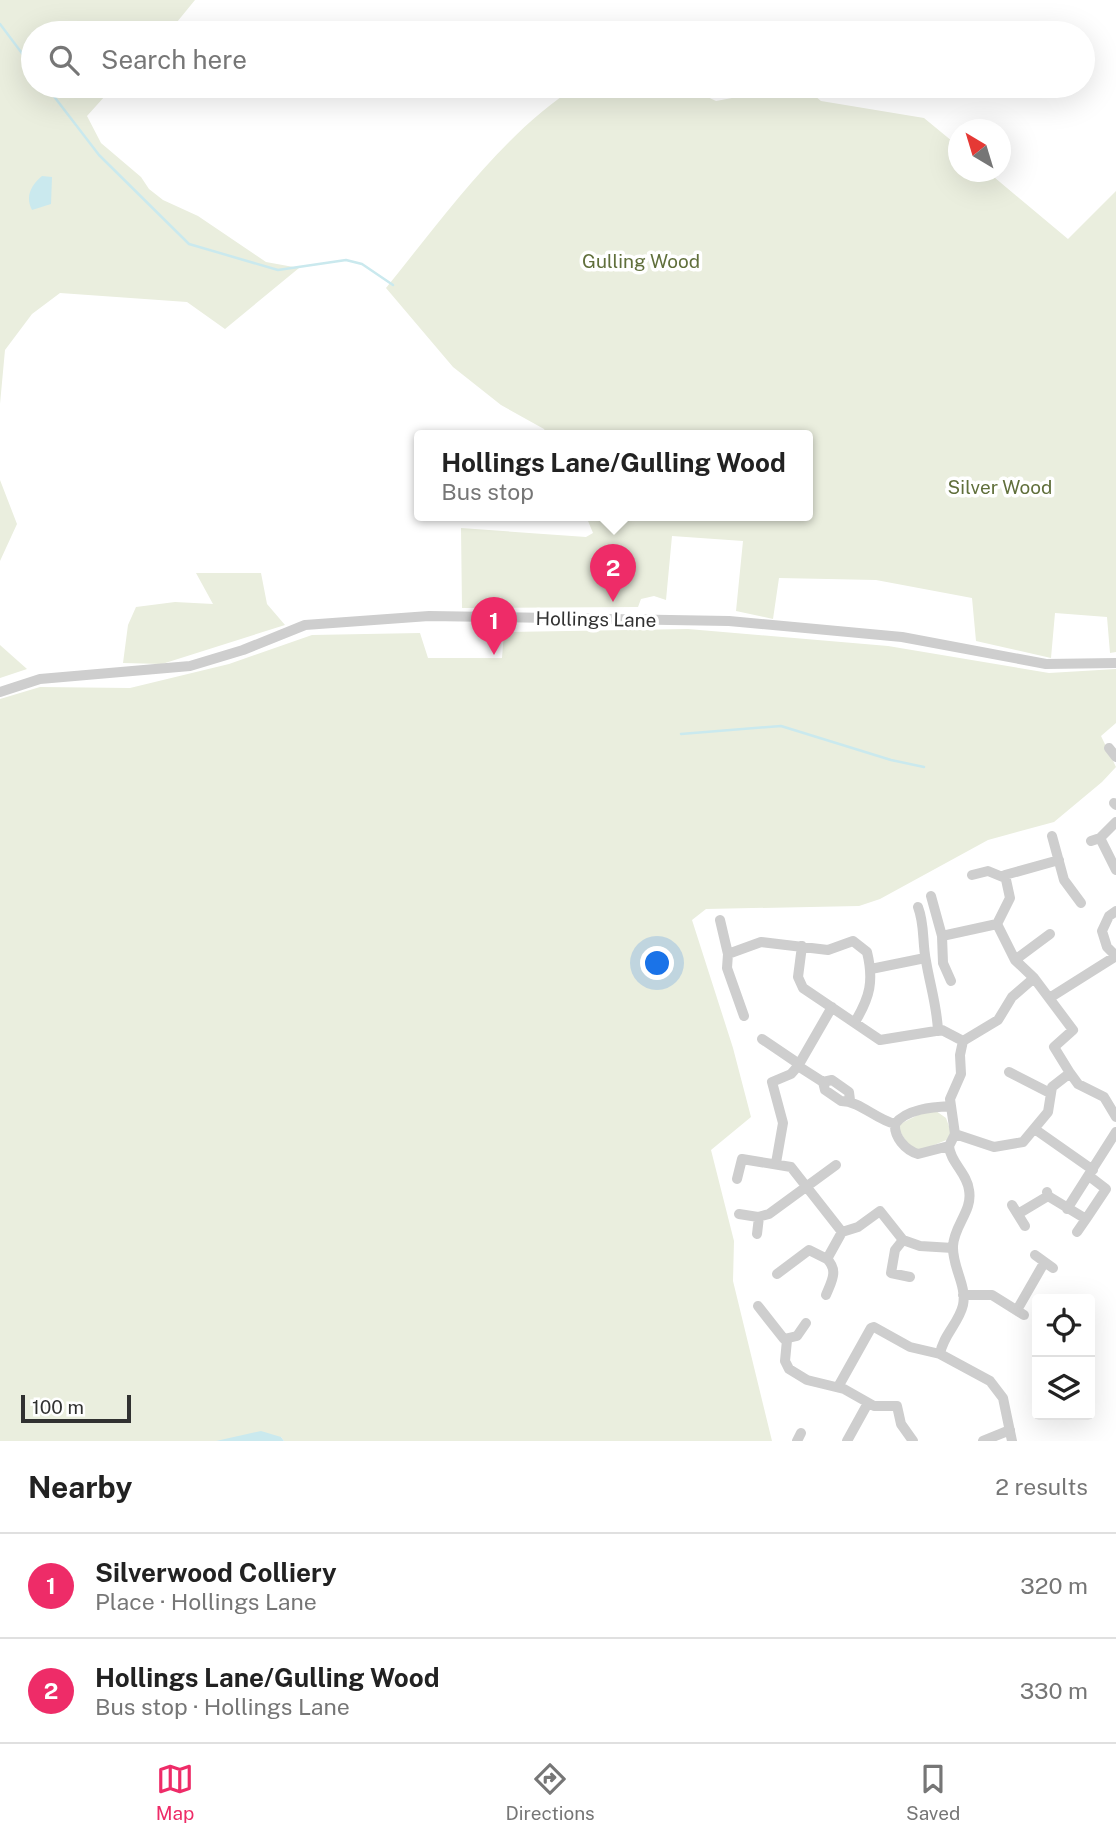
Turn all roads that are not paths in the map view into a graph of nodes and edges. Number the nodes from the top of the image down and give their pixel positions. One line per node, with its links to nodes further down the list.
1 (1116, 663): 2 (street, Hollings Lane)
2 (0, 692)
3 (1109, 748): 4 (street)
4 (1116, 757)
5 (1116, 822): 8 (street)
6 (1052, 836): 7 (street)
7 (1059, 860): 10 (street); 12 (street)
8 (1116, 870)
9 (972, 875): 10 (street)
10 (1005, 878): 16 (street)
11 (931, 896): 18 (street)
12 (1081, 903)
13 (918, 907): 22 (street)
14 (1116, 911): 21 (street)
15 (720, 920): 20 (street)
16 (997, 924): 18 (street); 23 (street)
17 (1050, 934): 23 (street)
18 (942, 936): 26 (street)
19 (802, 946): 20 (street); 24 (street); 28 (street)
20 (728, 954): 29 (street)
21 (1115, 956): 27 (street)
22 (925, 958): 24 (street); 31 (street)
23 (1015, 960): 25 (street)
24 (871, 969): 30 (street)
25 (1034, 978): 27 (street); 33 (street)
26 (951, 981)
27 (1051, 997): 36 (street)
28 (832, 1007): 30 (street); 34 (street)
29 (744, 1016)
30 (855, 1022): 31 (street)
31 (938, 1031): 33 (street)
32 (762, 1039): 34 (street)
33 (963, 1041): 38 (street)
34 (799, 1065): 40 (street); 45 (street)
35 (1009, 1072): 37 (street)
36 (1070, 1073): 37 (street); 39 (street)
37 (1050, 1093): 41 (street)
38 (950, 1107): 40 (street); 43 (street)
39 (1116, 1117)
40 (895, 1124): 44 (street)
41 (1036, 1130): 43 (street); 47 (street)
42 (1116, 1132): 47 (street)
43 (955, 1134): 44 (street)
44 (949, 1146): 59 (street)
45 (776, 1163): 48 (street); 49 (street)
46 (836, 1165): 49 (street)
47 (1091, 1173): 50 (street); 53 (street)
48 (737, 1179)
49 (808, 1187): 52 (street); 55 (street)
50 (1068, 1208): 53 (street); 54 (street)
51 (739, 1214): 52 (street)
52 (759, 1217): 57 (street)
53 (1086, 1219): 56 (street)
54 (1025, 1226)
55 (842, 1232): 58 (street); 61 (street)
56 (1077, 1232)
57 (757, 1234)
58 (903, 1240): 59 (street); 63 (street)
59 (953, 1248): 65 (street)
60 (1035, 1255): 65 (street)
61 (827, 1259): 62 (street); 64 (street)
62 (777, 1274)
63 (910, 1277)
64 (825, 1295)
65 (963, 1295): 69 (street)
66 (758, 1306): 68 (street)
67 (806, 1323): 68 (street)
68 (787, 1340): 70 (street)
69 (940, 1354): 70 (street); 72 (street)
70 (838, 1387): 71 (street)
71 (868, 1403): 73 (street); 74 (street)
72 (1011, 1436): 75 (street)
73 (847, 1441)
74 (913, 1441)
75 (984, 1441)

